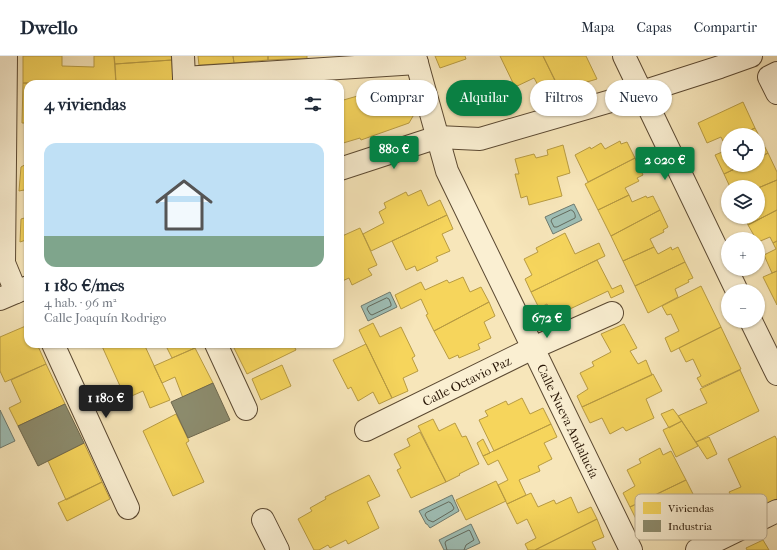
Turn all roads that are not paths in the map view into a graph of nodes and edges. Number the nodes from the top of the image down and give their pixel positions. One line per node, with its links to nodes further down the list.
1 (6, 56): 17 (street)
2 (183, 56): 7 (street)
3 (624, 56): 9 (street)
4 (751, 56): 10 (street)
5 (416, 59): 8 (street); 14 (street, Calle Nueva Andalucía)
6 (777, 73): 11 (street)
7 (185, 80)
8 (196, 80)
9 (636, 80)
10 (672, 83)
11 (777, 93)
12 (605, 103): 14 (street)
13 (653, 116): 16 (street)
14 (438, 138): 15 (street); 22 (street, Calle Nueva Andalucía)
15 (344, 168)
16 (734, 284)
17 (20, 291)
18 (612, 313): 22 (street, Calle Octavio Paz)
19 (755, 328): 23 (street)
20 (55, 348): 26 (street)
21 (218, 348): 24 (street)
22 (533, 348): 25 (street, Calle Octavio Paz); 32 (street, Calle Nueva Andalucía)
23 (777, 374)
24 (246, 409)
25 (366, 430)
26 (128, 508)
27 (777, 511): 28 (street)
28 (767, 516)
29 (263, 520): 31 (street)
30 (718, 540): 33 (street)
31 (278, 550)
32 (632, 550)
33 (697, 550)

